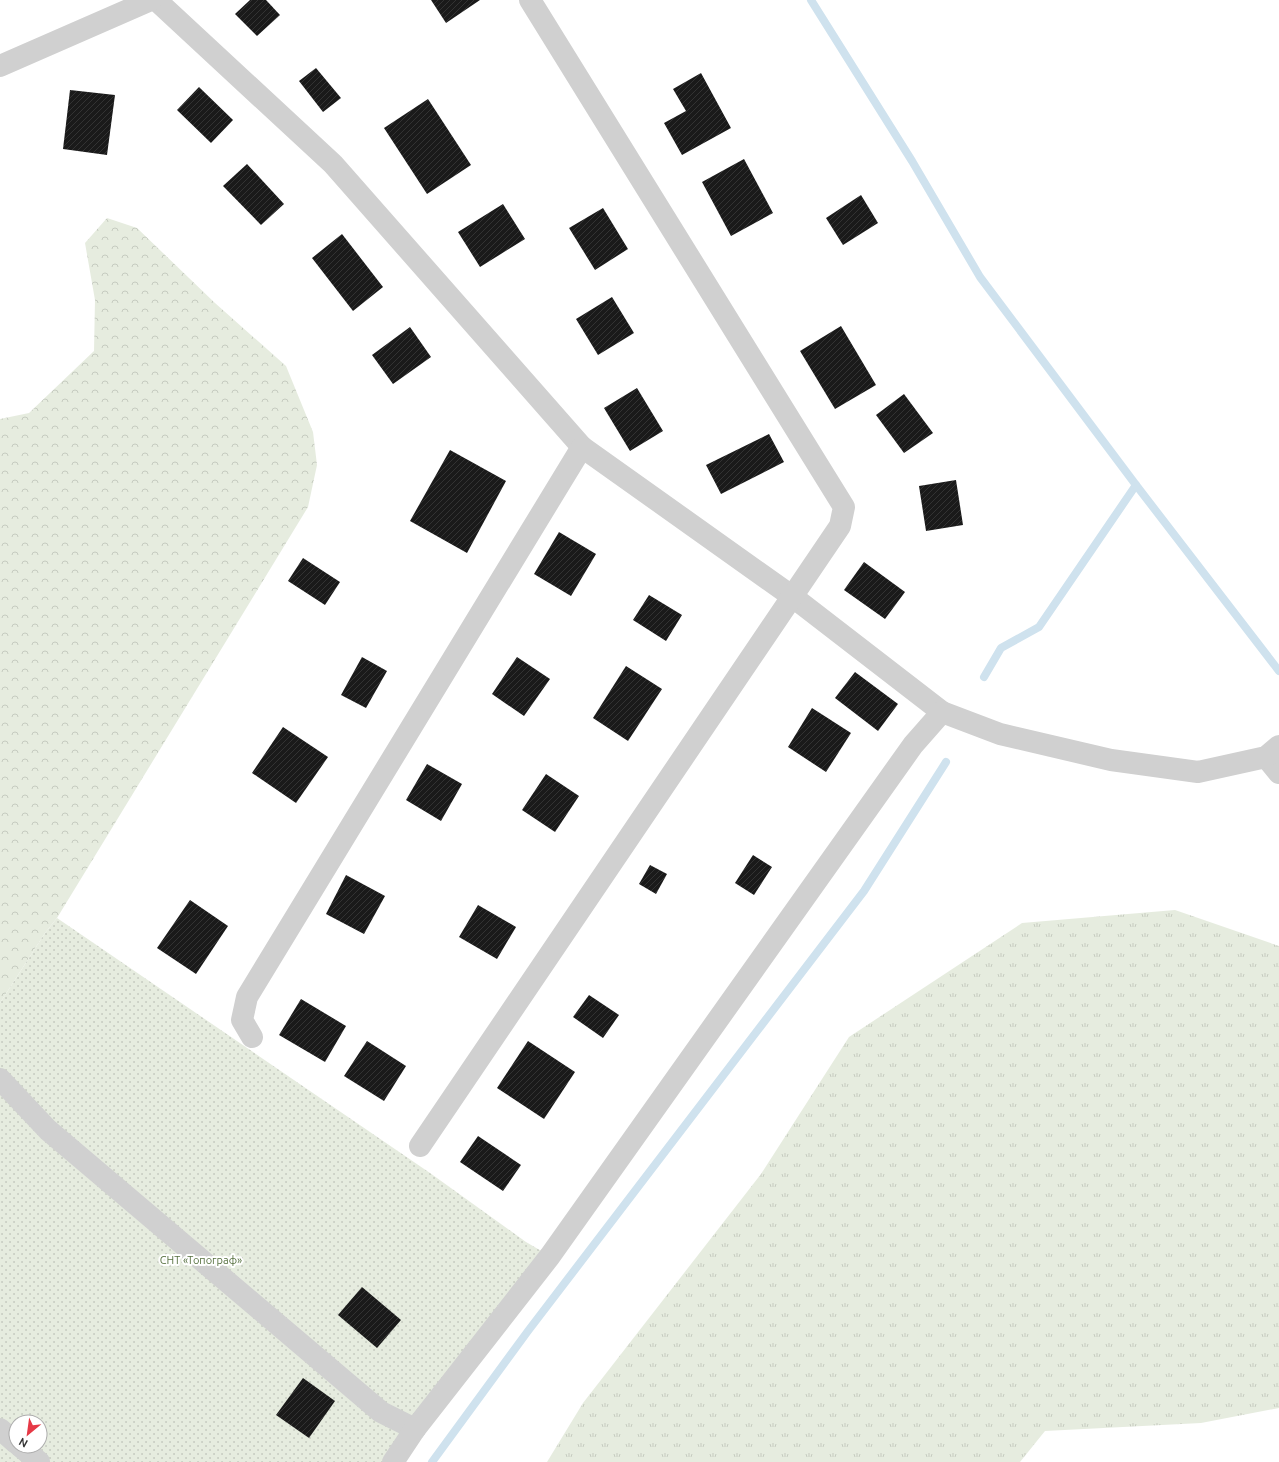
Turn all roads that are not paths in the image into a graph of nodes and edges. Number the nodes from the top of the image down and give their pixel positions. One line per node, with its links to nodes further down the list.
1 (151, 0): 4 (street)
2 (156, 0): 5 (street)
3 (530, 0): 6 (street)
4 (0, 66)
5 (582, 447): 6 (street); 9 (street)
6 (793, 597): 7 (street); 11 (street)
7 (942, 712): 8 (street); 13 (street)
8 (1275, 759)
9 (252, 1037)
10 (0, 1079): 13 (street)
11 (420, 1146)
12 (0, 1429): 14 (street)
13 (415, 1429): 17 (street)
14 (8, 1436)
15 (30, 1454): 16 (street)
16 (39, 1462)
17 (393, 1462)

